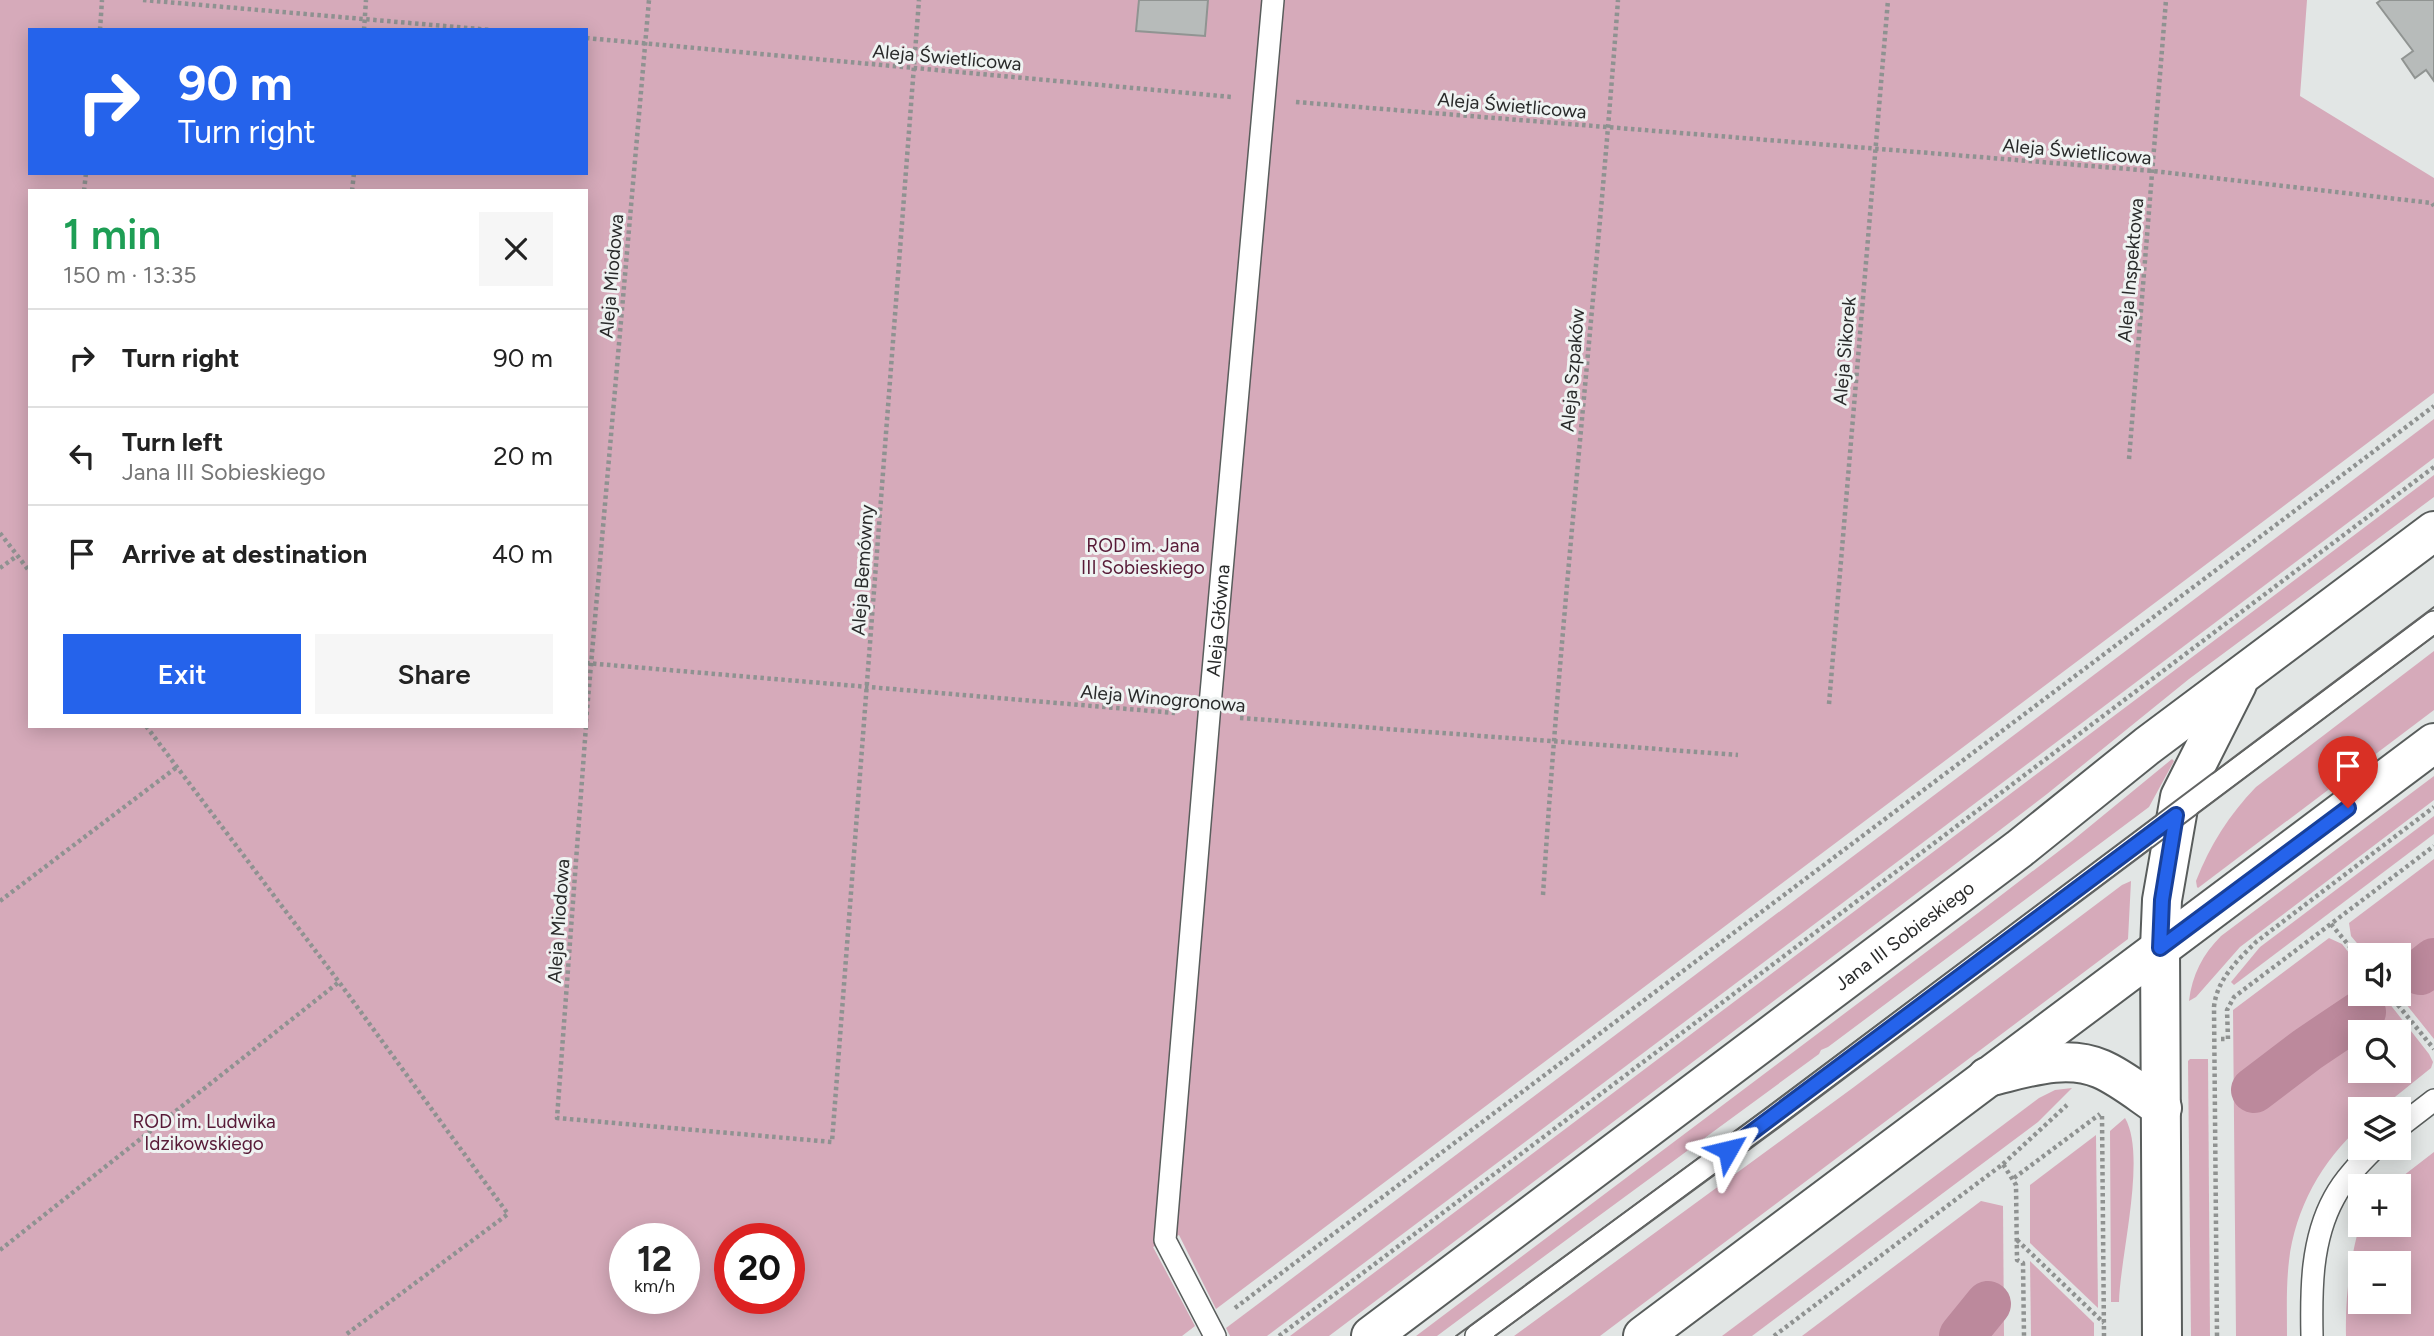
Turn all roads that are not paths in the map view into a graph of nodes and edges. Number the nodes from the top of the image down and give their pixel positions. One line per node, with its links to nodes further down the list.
1 (1273, 0): 13 (lane, Aleja Główna)
2 (2434, 531): 4 (main road, Jana III Sobieskiego)
3 (2434, 622): 6 (lane)
4 (2241, 676): 6 (main road); 14 (main road, Jana III Sobieskiego)
5 (2434, 743): 7 (main road)
6 (2176, 815): 7 (main road); 15 (lane)
7 (2160, 948): 8 (main road); 10 (main road)
8 (1987, 1077): 10 (main road); 16 (main road)
9 (2434, 1100): 11 (lane)
10 (2162, 1108): 17 (main road)
11 (2411, 1118)
12 (2363, 1160): 18 (lane)
13 (1212, 1331)
14 (1371, 1336)
15 (1476, 1336)
16 (1643, 1336)
17 (2162, 1336)
18 (2312, 1336)

